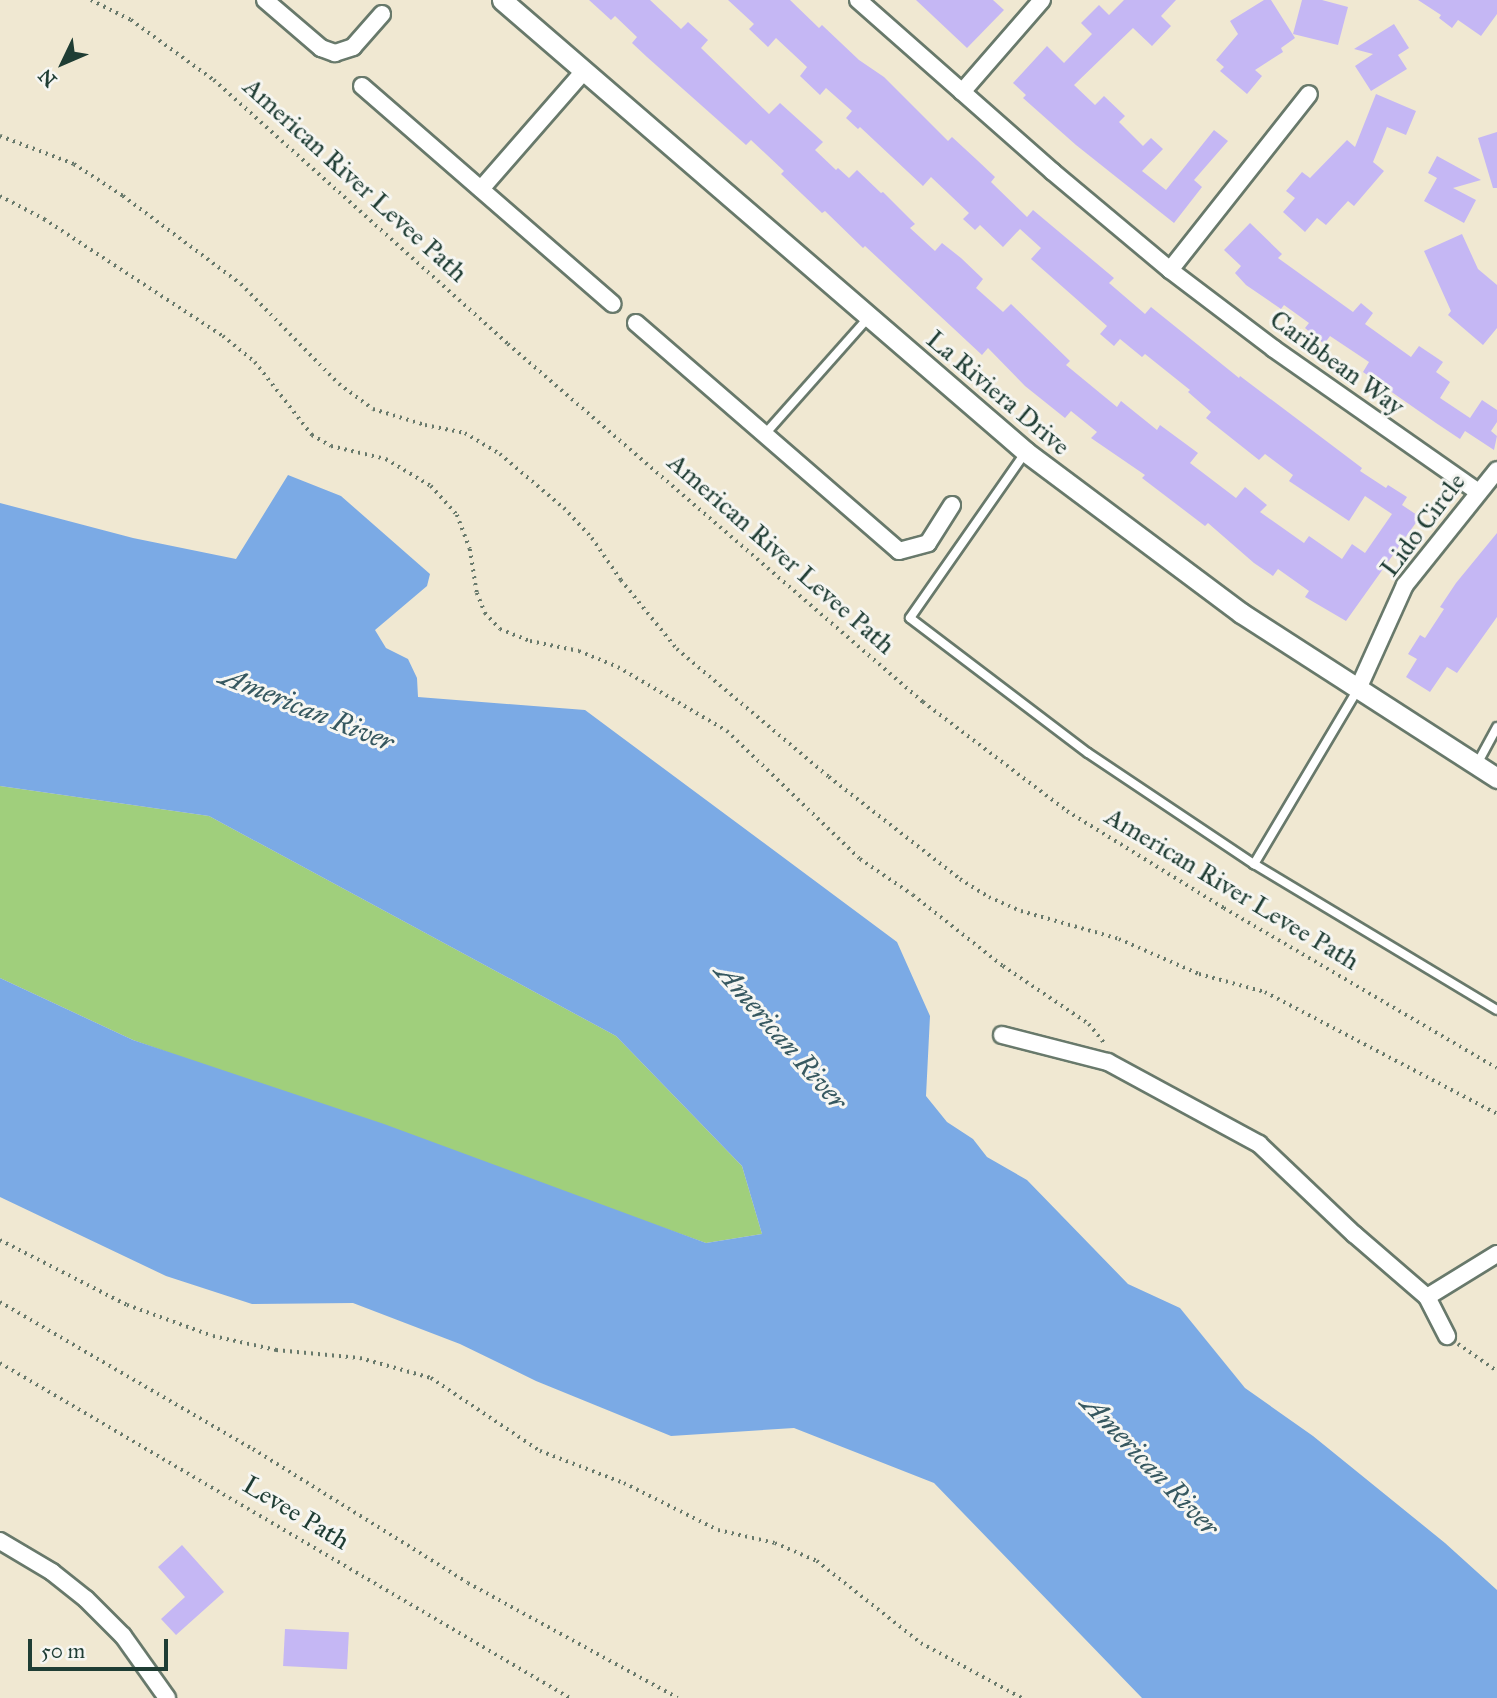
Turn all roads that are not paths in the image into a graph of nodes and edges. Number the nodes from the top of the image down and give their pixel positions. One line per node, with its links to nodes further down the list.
1 (265, 0): 5 (street)
2 (502, 0): 6 (street, La Riviera Drive)
3 (858, 0): 8 (street, Caribbean Way)
4 (1042, 0): 8 (street)
5 (382, 14)
6 (584, 71): 10 (street); 13 (street, La Riviera Drive)
7 (362, 86): 10 (street)
8 (962, 92): 11 (street, Caribbean Way)
9 (1310, 94): 11 (street)
10 (481, 189): 12 (street)
11 (1170, 270): 18 (street, Caribbean Way)
12 (613, 304)
13 (868, 318): 15 (lane); 16 (street, La Riviera Drive)
14 (636, 323): 15 (street)
15 (765, 434): 19 (street)
16 (1026, 452): 20 (street, La Riviera Drive); 24 (lane)
17 (1497, 470): 18 (street, Lido Circle)
18 (1478, 492): 20 (street, Lido Circle)
19 (952, 505)
20 (1358, 689): 22 (street, La Riviera Drive); 24 (lane)
21 (1497, 727): 22 (lane)
22 (1476, 766): 23 (street, La Riviera Drive)
23 (1497, 778)
24 (1254, 864): 25 (lane)
25 (1497, 1010)
26 (1002, 1035): 28 (street)
27 (1497, 1254): 28 (street)
28 (1427, 1297): 29 (street)
29 (1447, 1336)
30 (0, 1541): 31 (street)
31 (167, 1698)

